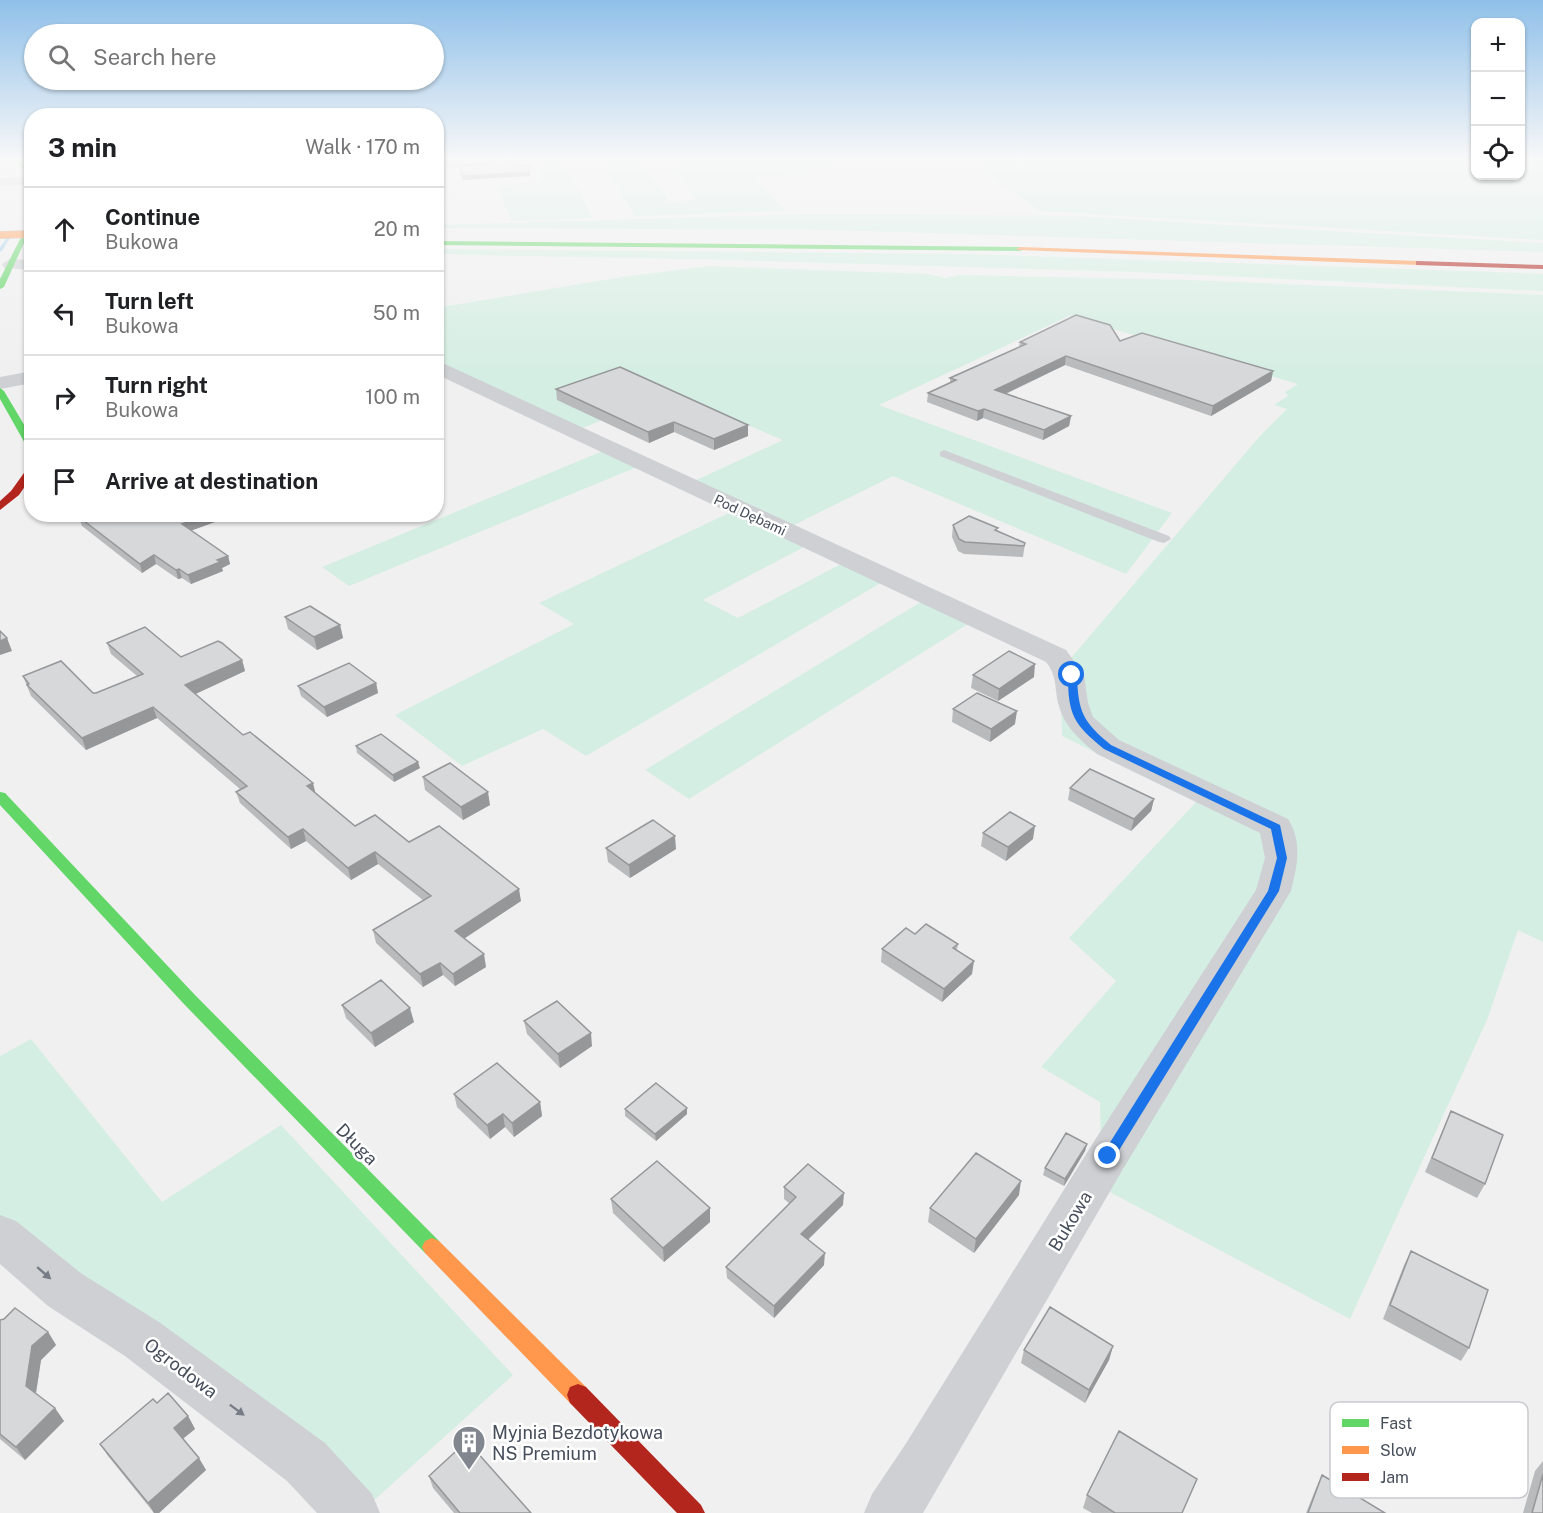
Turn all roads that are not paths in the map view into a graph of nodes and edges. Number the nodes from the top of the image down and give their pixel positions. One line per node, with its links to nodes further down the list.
1 (0, 234): 3 (main road, bridge)
2 (24, 234): 9 (main road)
3 (24, 234)
4 (444, 234): 8 (main road)
5 (0, 243): 6 (main road)
6 (24, 243)
7 (444, 243): 11 (main road)
8 (1543, 258)
9 (10, 264): 10 (street); 12 (main road)
10 (24, 264)
11 (1543, 267)
12 (0, 287)
13 (444, 370): 22 (street, Pod Dębami)
14 (24, 378): 15 (street)
15 (0, 382)
16 (0, 391): 17 (main road)
17 (24, 433)
18 (944, 454): 21 (lane)
19 (24, 477): 20 (main road)
20 (5, 499)
21 (1164, 539)
22 (1063, 664): 27 (street, Bukowa)
23 (0, 796): 26 (main road, Długa)
24 (0, 1234): 25 (street, Ogrodowa, one-way to 25)
25 (353, 1513)
26 (693, 1513)
27 (891, 1513)

